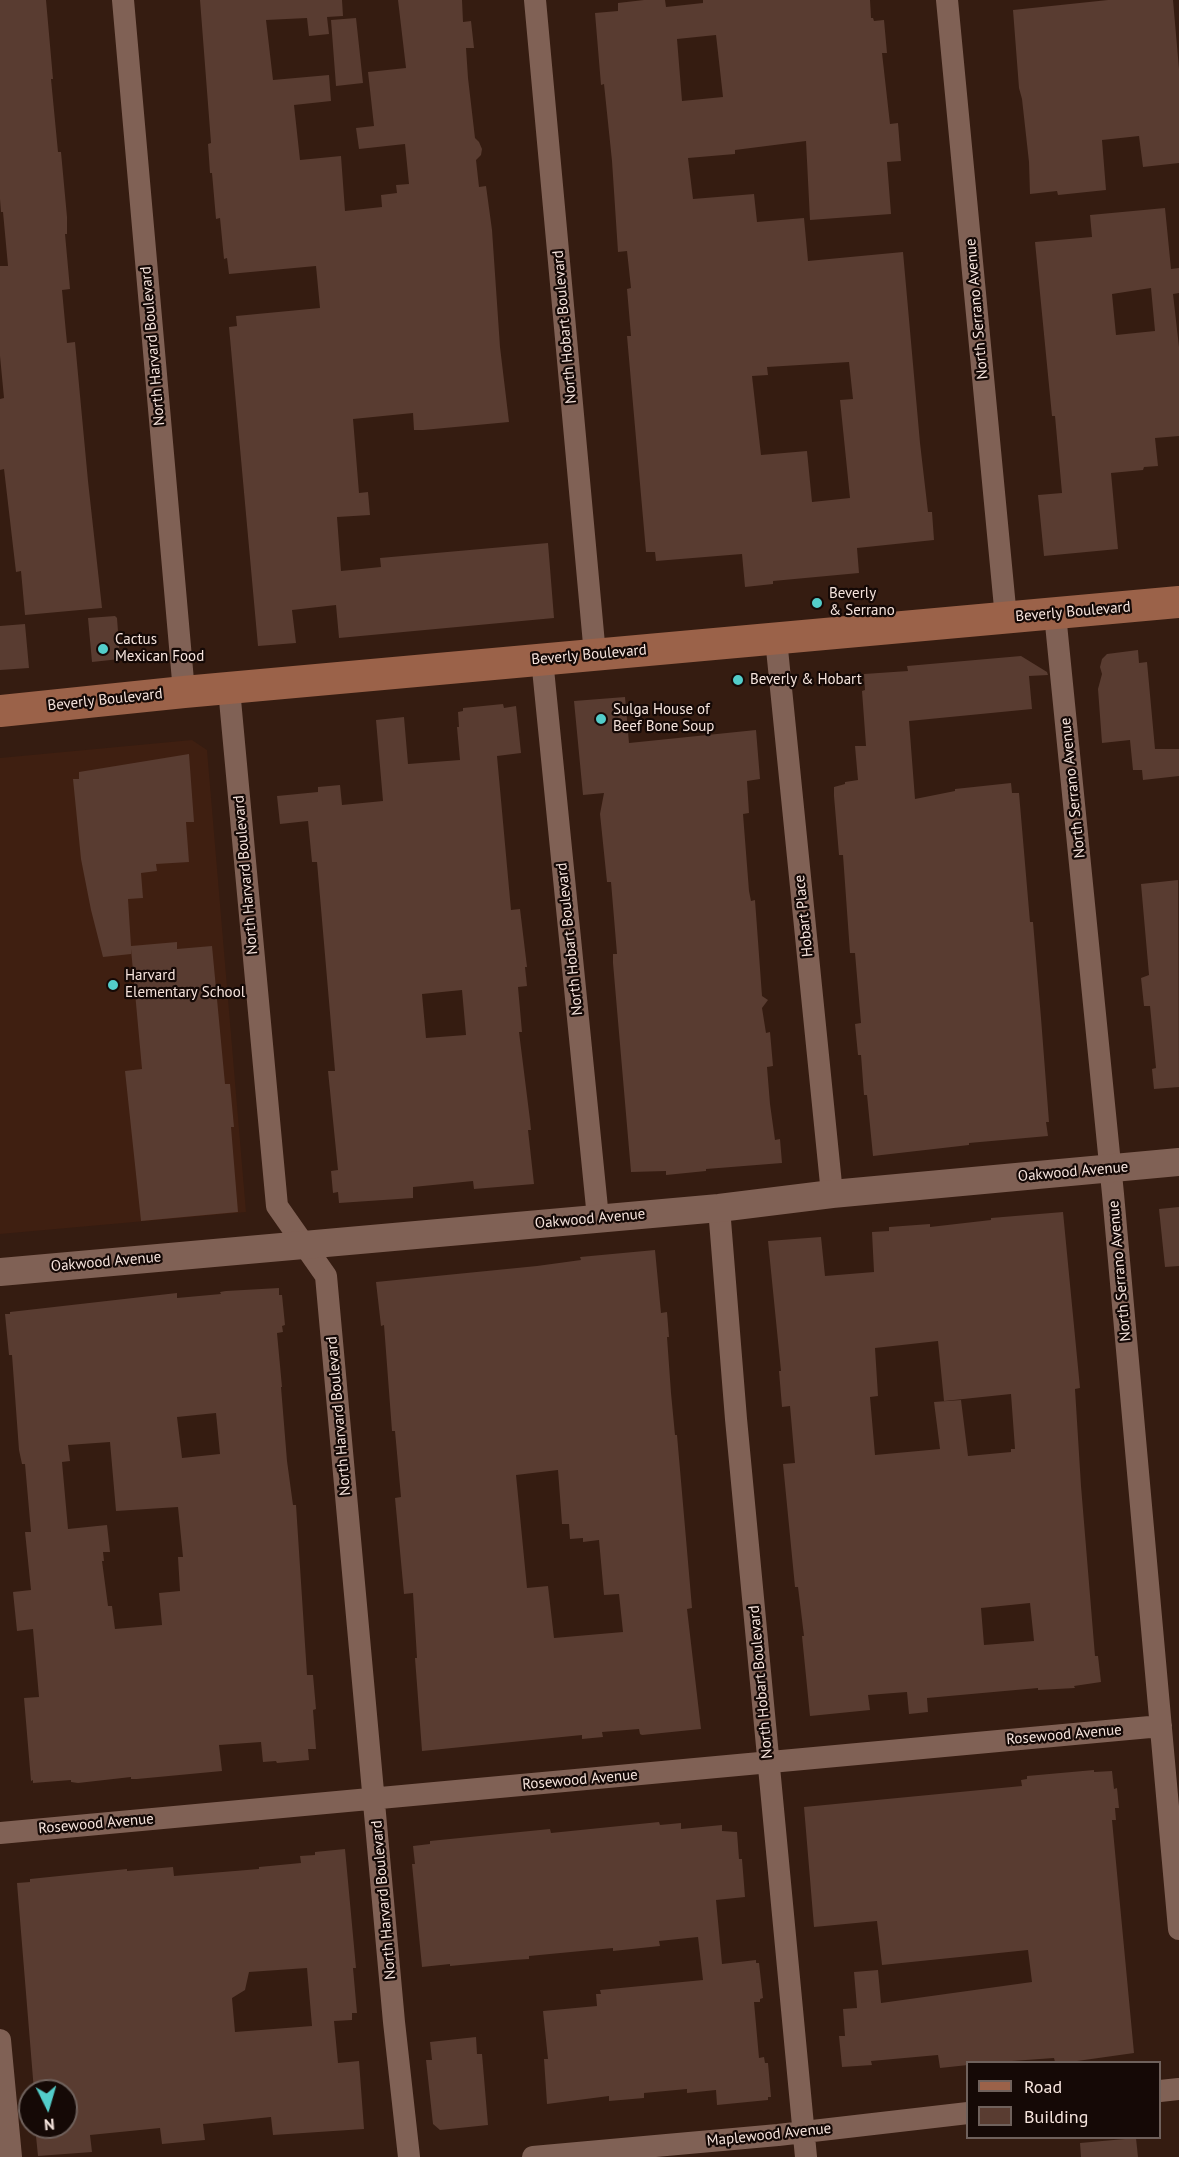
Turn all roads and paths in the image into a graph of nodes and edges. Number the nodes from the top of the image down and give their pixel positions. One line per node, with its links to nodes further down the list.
1 (123, 0): 11 (street, North Harvard Boulevard)
2 (535, 0): 8 (street, North Hobart Boulevard)
3 (947, 0): 6 (street, North Serrano Avenue)
4 (1179, 602): 5 (main road, Beverly Boulevard)
5 (1055, 614): 6 (main road, Beverly Boulevard); 14 (street, North Serrano Avenue)
6 (1006, 618): 7 (main road, Beverly Boulevard)
7 (776, 639): 8 (main road, Beverly Boulevard); 15 (street, Hobart Place)
8 (595, 655): 9 (main road, Beverly Boulevard)
9 (542, 659): 10 (main road, Beverly Boulevard); 17 (street, North Hobart Boulevard)
10 (229, 689): 11 (main road, Beverly Boulevard); 18 (street, North Harvard Boulevard)
11 (184, 692): 12 (main road, Beverly Boulevard)
12 (0, 711)
13 (1179, 1162): 14 (street, Oakwood Avenue)
14 (1110, 1168): 15 (street, Oakwood Avenue); 20 (street, North Serrano Avenue)
15 (832, 1194): 16 (street, Oakwood Avenue)
16 (719, 1208): 17 (street, Oakwood Avenue); 21 (street, North Hobart Boulevard)
17 (598, 1218): 18 (street, Oakwood Avenue)
18 (303, 1244): 19 (street, Oakwood Avenue); 22 (street, North Harvard Boulevard)
19 (0, 1272)
20 (1161, 1726): 21 (street, Rosewood Avenue); 24 (street, North Serrano Avenue)
21 (769, 1763): 22 (street, Rosewood Avenue); 29 (street, North Hobart Boulevard)
22 (375, 1798): 23 (street, Rosewood Avenue); 31 (street, North Harvard Boulevard)
23 (0, 1833)
24 (1179, 1929)
25 (0, 2040): 30 (street)
26 (1179, 2089): 27 (street)
27 (1161, 2091)
28 (966, 2113): 29 (street, Maplewood Avenue)
29 (804, 2132): 32 (street, Maplewood Avenue); 33 (street, North Hobart Boulevard)
30 (11, 2157)
31 (409, 2157)
32 (533, 2157)
33 (806, 2157)

